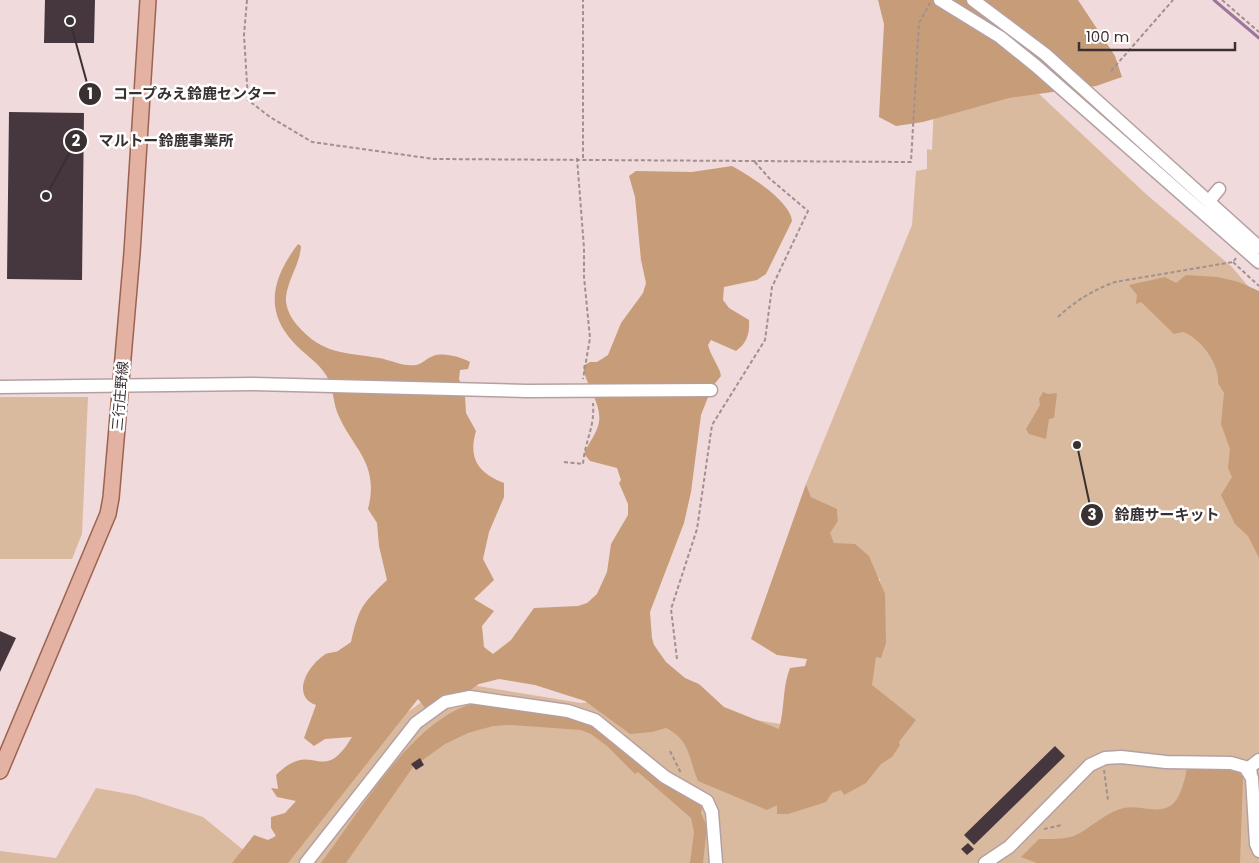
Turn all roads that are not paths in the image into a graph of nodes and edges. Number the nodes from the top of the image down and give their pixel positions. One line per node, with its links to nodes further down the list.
1 (148, 0): 9 (main road, 三行庄野線)
2 (940, 0): 4 (street)
3 (973, 0): 4 (street); 6 (street)
4 (963, 13): 8 (street)
5 (1218, 189): 6 (street)
6 (1209, 202): 7 (street)
7 (1259, 247)
8 (1259, 262)
9 (120, 387): 10 (street); 11 (street); 13 (main road, 三行庄野線)
10 (0, 388)
11 (711, 390)
12 (1259, 760): 14 (street)
13 (0, 772)
14 (1251, 776): 15 (street); 18 (street)
15 (1259, 851)
16 (306, 863): 17 (street)
17 (716, 863)
18 (986, 863)

